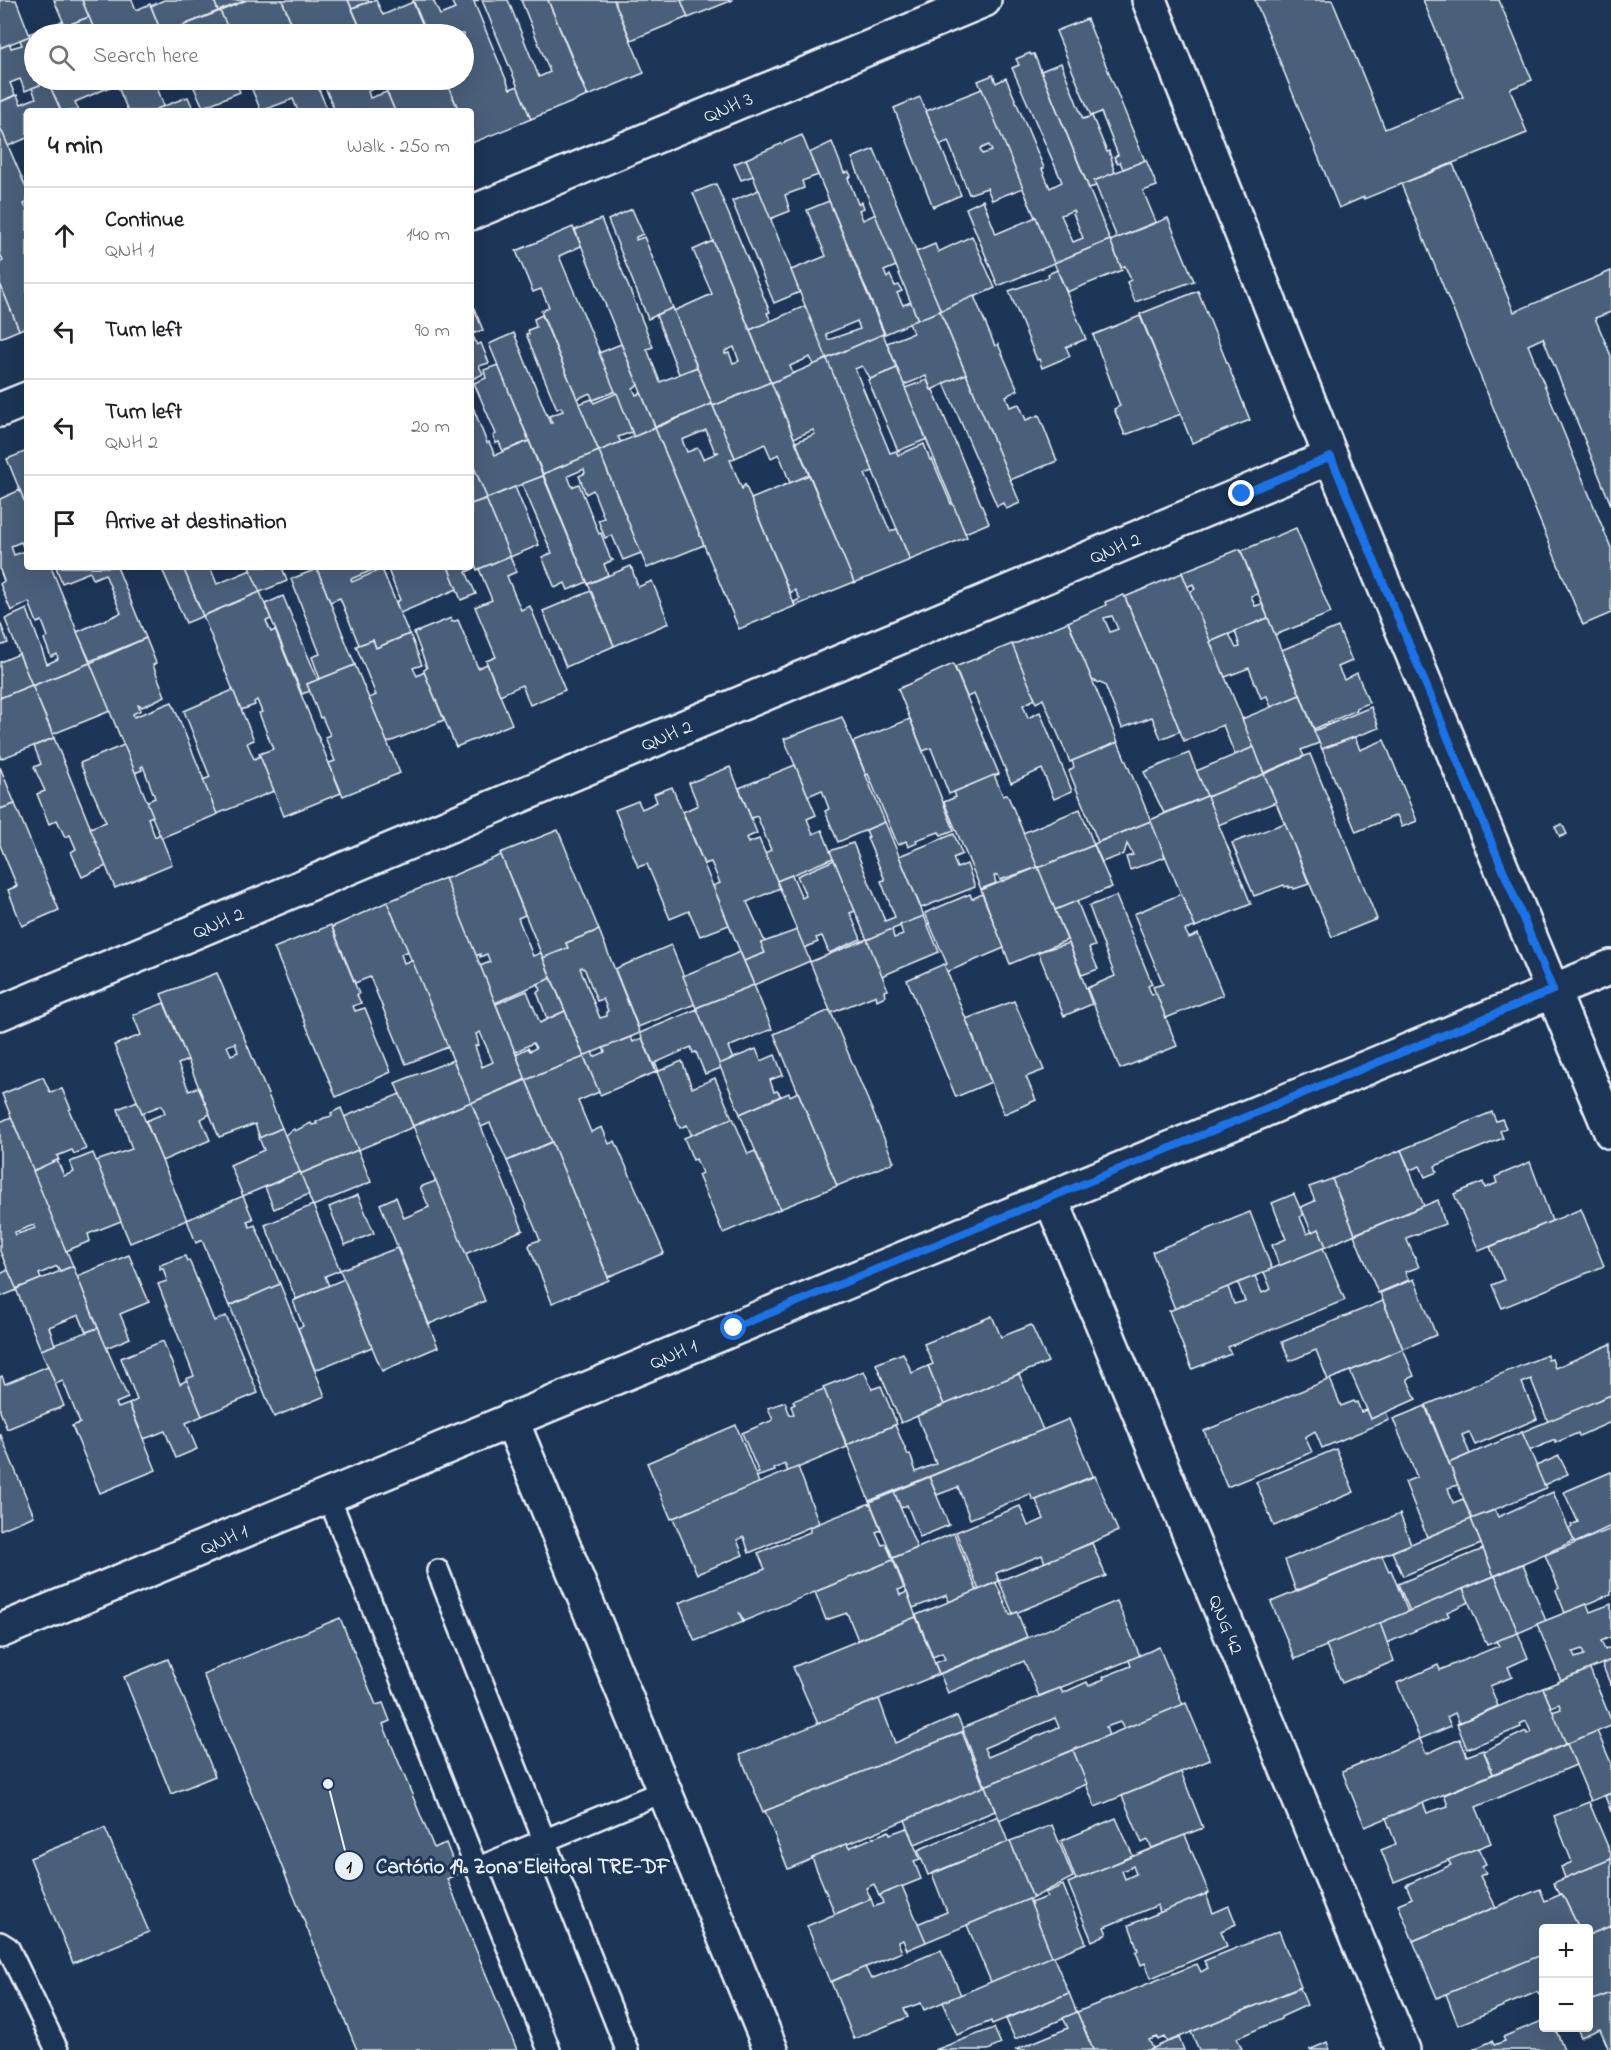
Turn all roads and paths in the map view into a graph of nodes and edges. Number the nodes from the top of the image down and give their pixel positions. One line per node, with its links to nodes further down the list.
1 (984, 0): 3 (street, QNH 3)
2 (1149, 0): 6 (street)
3 (474, 212)
4 (24, 400): 5 (street)
5 (0, 410)
6 (1331, 457): 8 (street); 9 (street, QNH 2)
7 (1611, 968): 8 (street, QNH 1)
8 (1553, 990): 10 (street); 11 (street, QNH 1)
9 (0, 1013)
10 (1611, 1132)
11 (1050, 1199): 12 (street, QNH 1); 24 (street, QNG 42)
12 (511, 1419): 13 (street, QNH 1); 16 (street)
13 (328, 1495): 15 (street, QNH 1); 18 (lane)
14 (438, 1571): 17 (lane)
15 (0, 1631)
16 (664, 1791): 17 (lane); 23 (street)
17 (544, 1840): 18 (lane); 22 (lane)
18 (476, 1869): 21 (lane)
19 (0, 1943): 20 (lane)
20 (57, 2050)
21 (549, 2050)
22 (627, 2050)
23 (771, 2050)
24 (1403, 2050)

